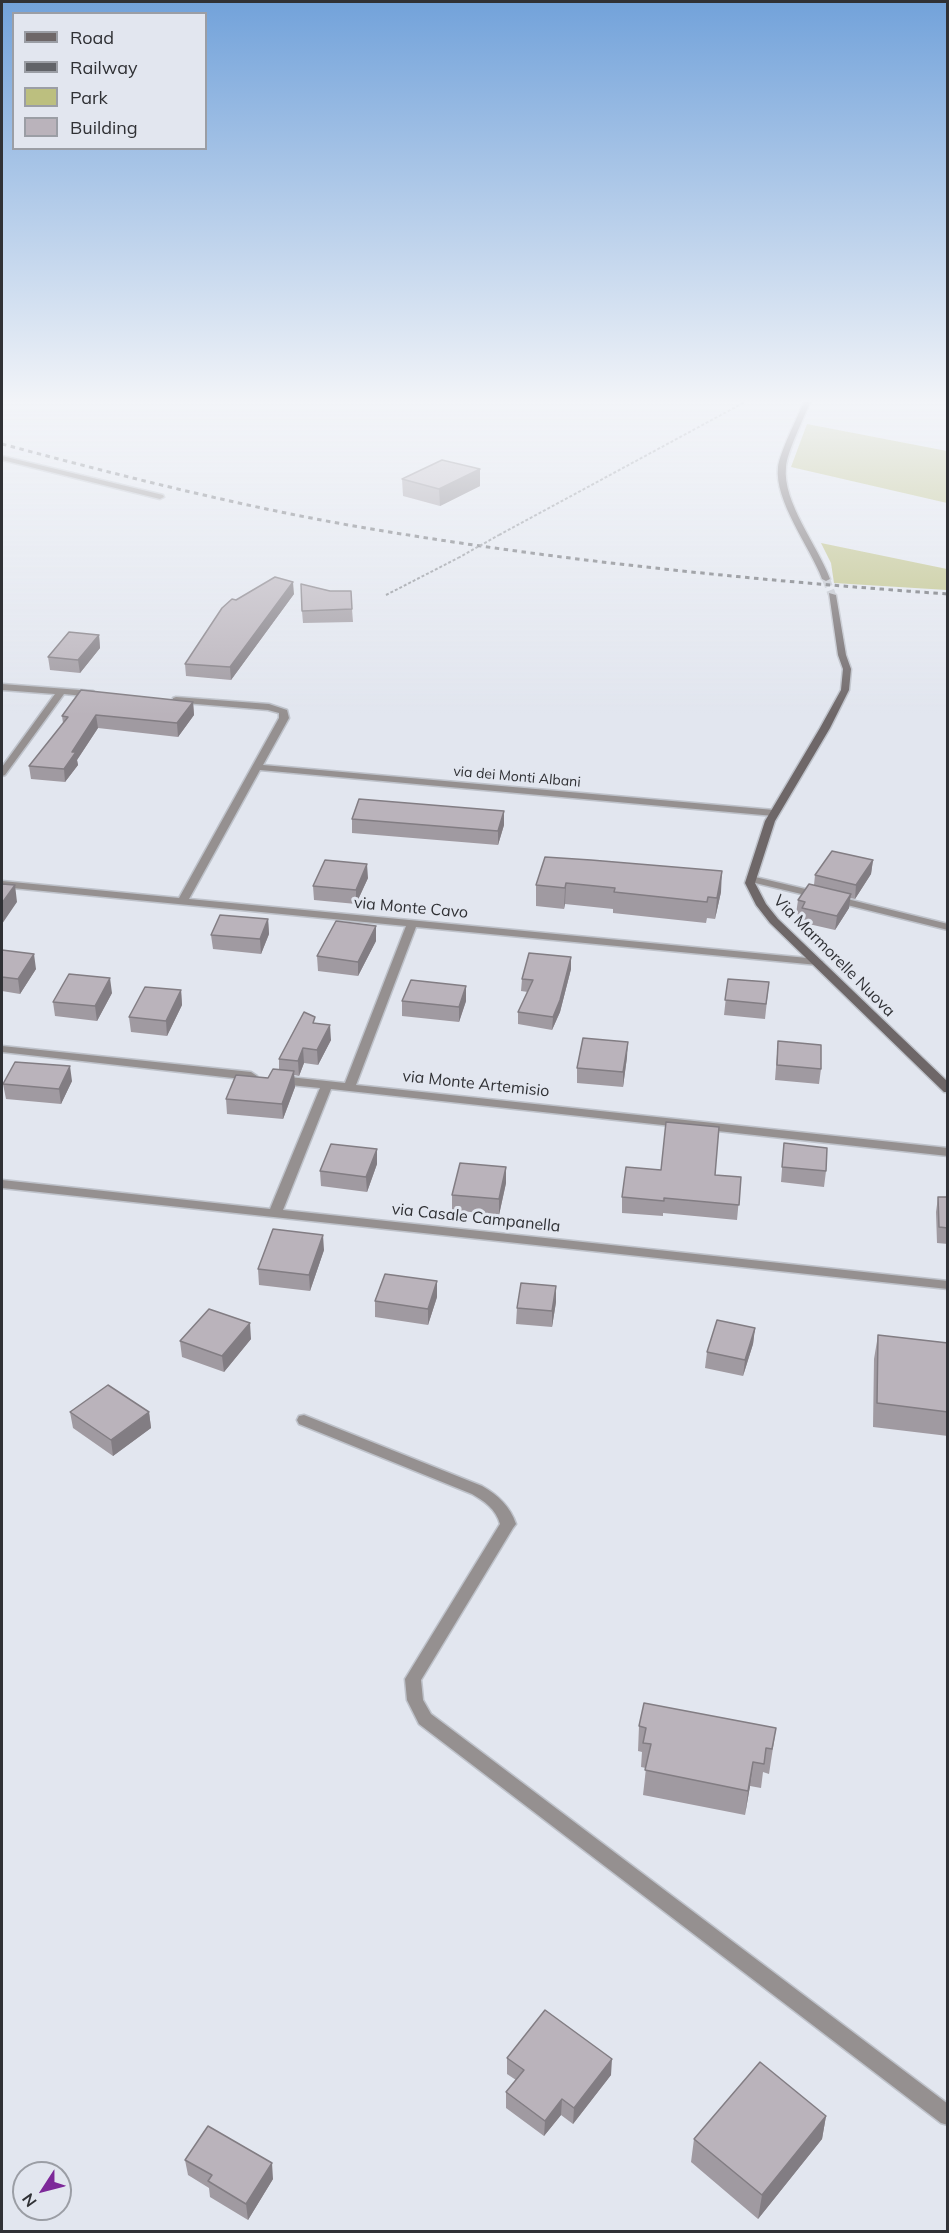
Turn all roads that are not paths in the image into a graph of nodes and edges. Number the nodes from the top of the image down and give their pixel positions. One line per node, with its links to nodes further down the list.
1 (792, 506): 2 (street)
2 (826, 579)
3 (832, 595): 10 (street)
4 (2, 687): 5 (lane)
5 (61, 692): 6 (lane); 9 (lane)
6 (107, 695)
7 (165, 699): 8 (lane)
8 (257, 767): 10 (lane, via dei Monti Albani); 13 (lane)
9 (2, 773)
10 (774, 813): 11 (street)
11 (751, 879): 15 (lane); 16 (street, Via Marmorelle Nuova)
12 (2, 884): 13 (lane, via Monte Cavo)
13 (182, 902): 14 (lane, via Monte Cavo)
14 (412, 923): 16 (lane, via Monte Cavo); 19 (lane)
15 (948, 927)
16 (818, 962): 20 (street, Via Marmorelle Nuova)
17 (2, 1049): 18 (lane, via Monte Artemisio)
18 (327, 1085): 19 (lane, via Monte Artemisio); 23 (lane)
19 (349, 1087): 21 (lane, via Monte Artemisio)
20 (948, 1089)
21 (948, 1152)
22 (2, 1184): 23 (lane, via Casale Campanella)
23 (275, 1213): 24 (lane, via Casale Campanella)
24 (948, 1285)
25 (304, 1420): 26 (lane)
26 (948, 2116)

